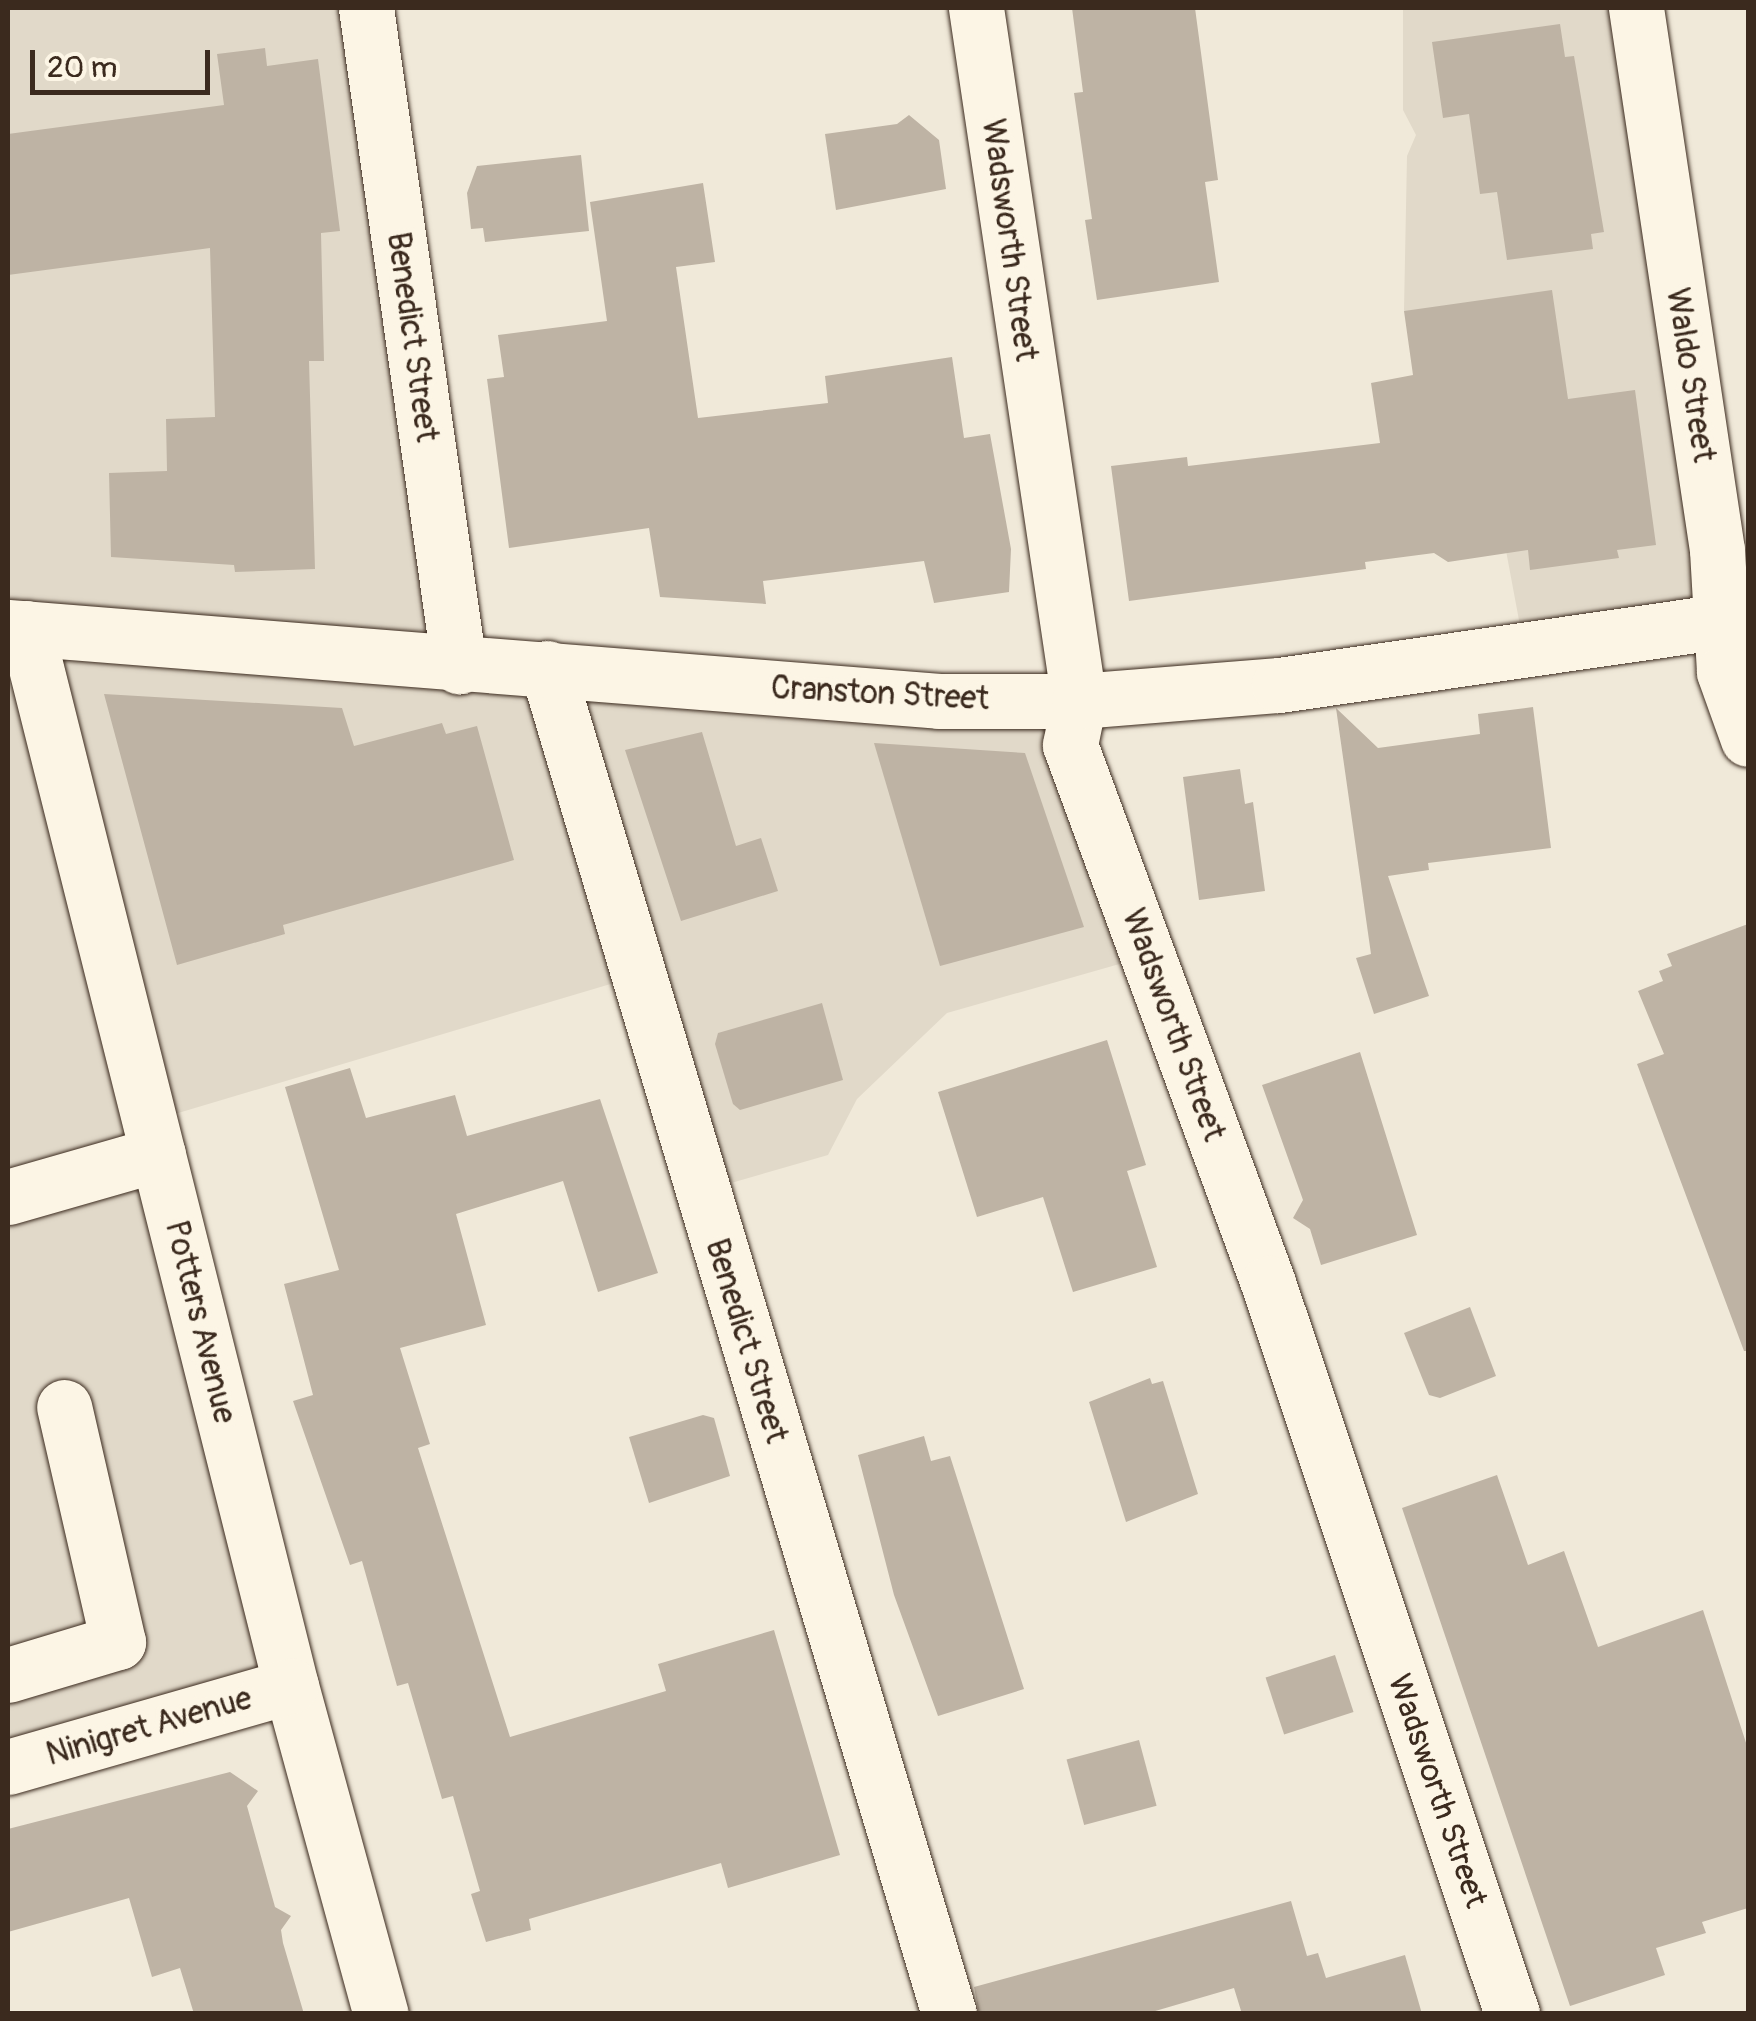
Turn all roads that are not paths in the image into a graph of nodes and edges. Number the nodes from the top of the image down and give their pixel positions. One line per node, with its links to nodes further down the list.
1 (366, 8): 6 (street, Benedict Street)
2 (976, 8): 8 (street, Wadsworth Street)
3 (1636, 8): 4 (street, Waldo Street)
4 (1733, 618): 8 (street, Cranston Street); 9 (street, Waldo Street)
5 (16, 628): 6 (street, Cranston Street); 10 (street, Potters Avenue)
6 (459, 666): 7 (street, Cranston Street)
7 (547, 668): 8 (street, Cranston Street); 17 (street, Benedict Street)
8 (1080, 701): 18 (street, Wadsworth Street)
9 (1748, 739)
10 (158, 1154): 11 (street); 14 (street, Potters Avenue)
11 (8, 1197)
12 (64, 1408): 13 (street)
13 (8, 1675)
14 (291, 1686): 15 (street, Ninigret Avenue); 16 (street, Potters Avenue)
15 (8, 1767)
16 (381, 2014)
17 (949, 2014)
18 (1512, 2014)

